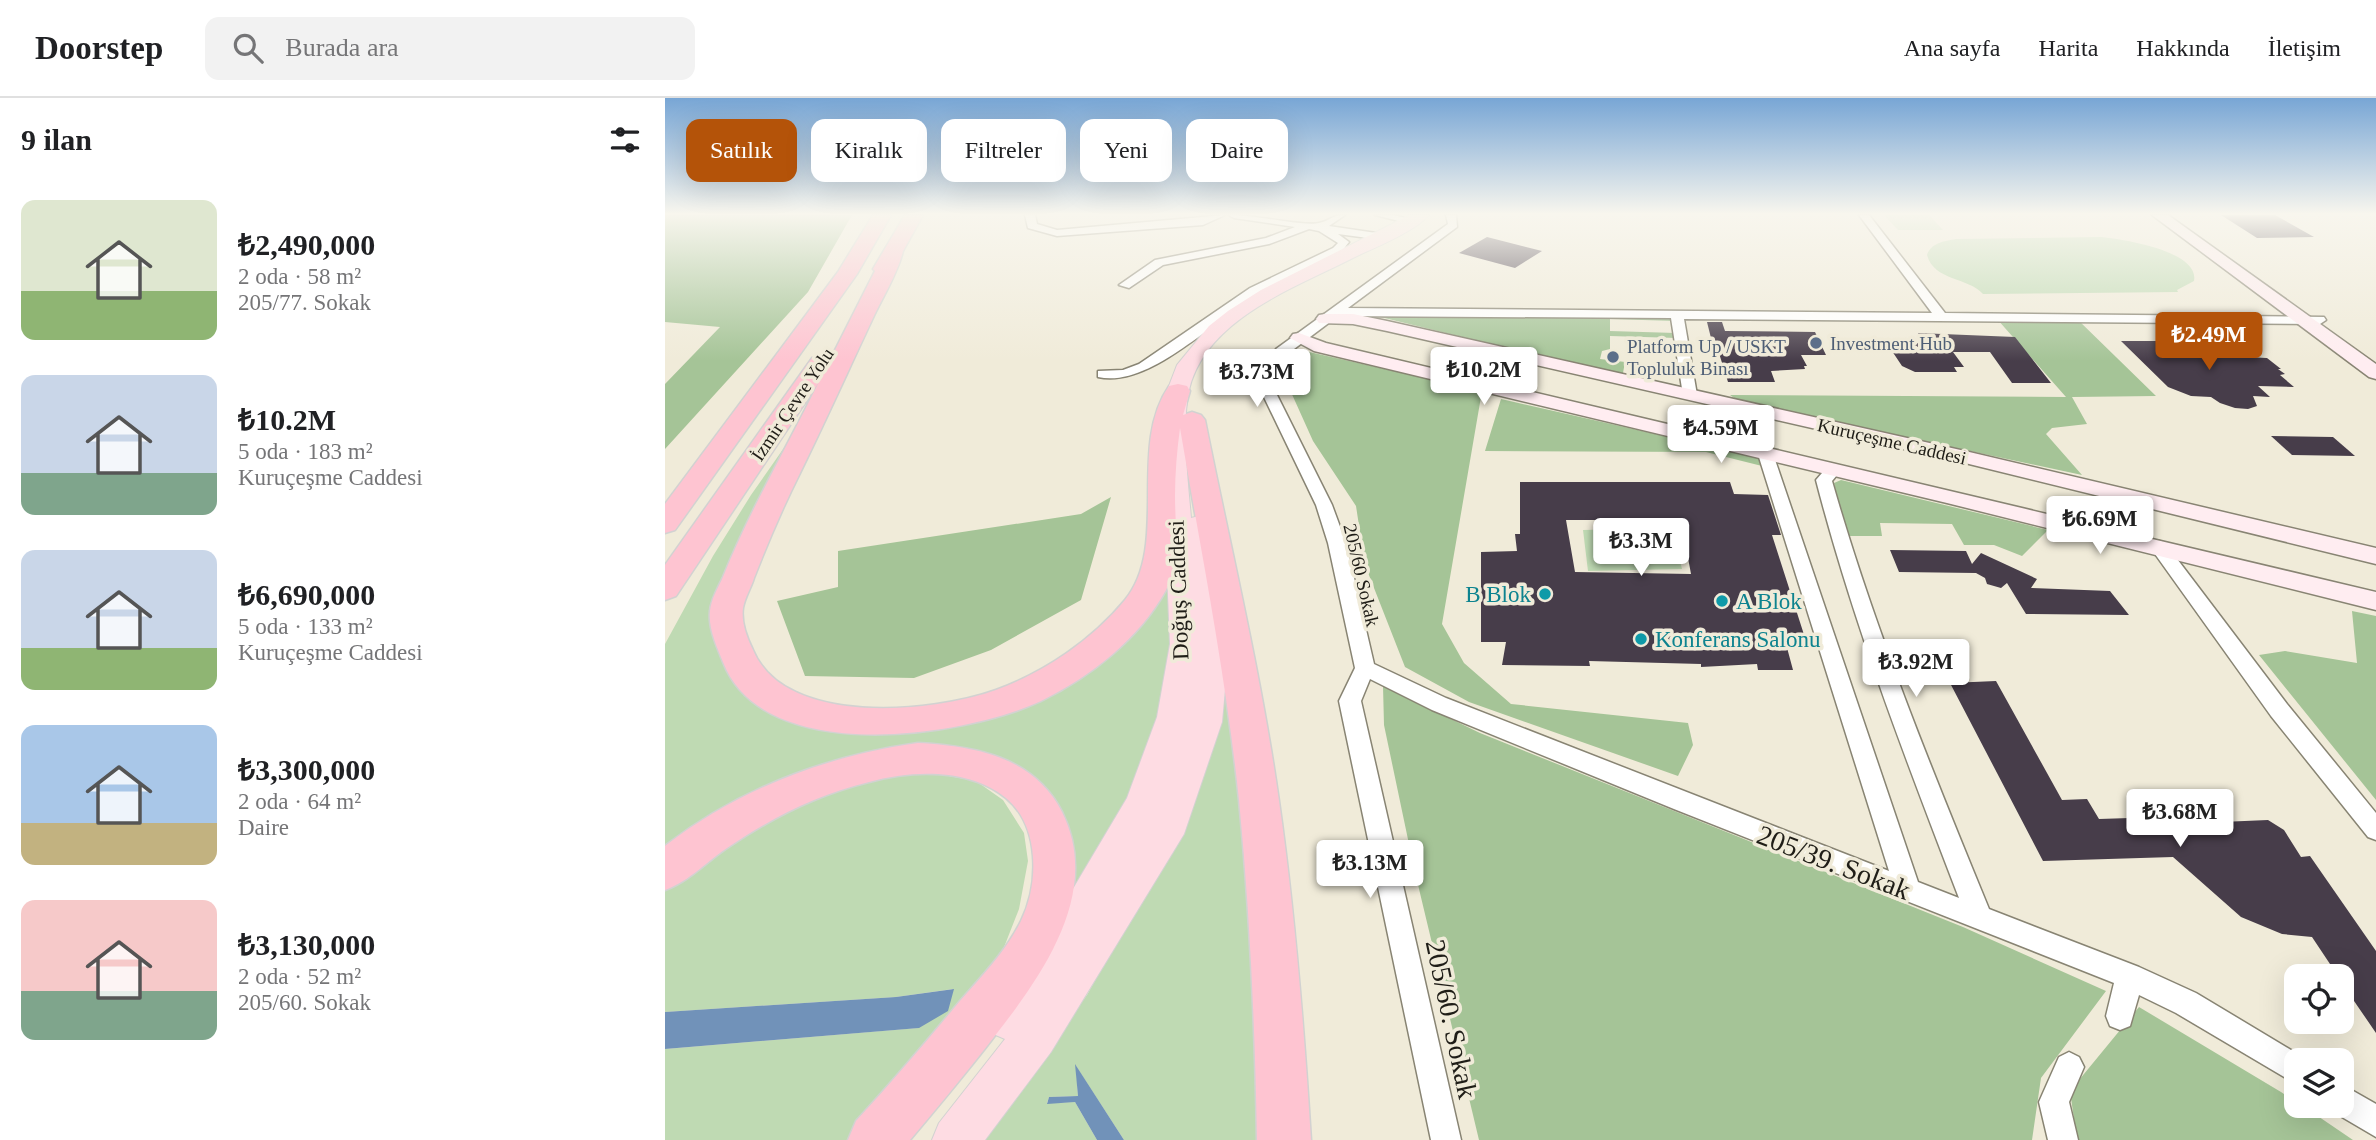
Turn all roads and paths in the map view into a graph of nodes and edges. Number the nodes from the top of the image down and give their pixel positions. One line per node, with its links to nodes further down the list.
1 (853, 264): 22 (highway, İzmir Çevre Yolu)
2 (886, 264): 36 (highway, İzmir Çevre Yolu)
3 (888, 264): 25 (highway)
4 (1158, 264): 12 (street)
5 (1307, 264): 23 (street)
6 (1329, 264): 25 (main road, Doğuş Caddesi)
7 (1353, 264): 25 (main road, Doğuş Caddesi)
8 (1400, 264): 13 (street, 205/60 Sokak)
9 (1901, 264): 17 (street)
10 (2226, 264): 18 (street)
11 (2242, 264): 19 (street)
12 (1125, 285)
13 (1354, 297): 14 (street); 16 (street, 205/60 Sokak)
14 (1375, 311): 15 (street); 16 (street)
15 (1677, 314): 17 (street); 26 (street)
16 (1329, 315): 20 (street, 205/60 Sokak); 26 (street, Kuruçeşme Caddesi)
17 (1941, 316): 18 (street)
18 (2302, 319): 19 (street); 24 (street)
19 (2320, 320): 21 (street)
20 (1299, 338): 27 (street, Kuruçeşme Caddesi); 38 (street, 205/60 Sokak)
21 (2376, 359)
22 (780, 362): 31 (highway); 33 (highway, İzmir Çevre Yolu)
23 (1103, 373)
24 (2376, 373)
25 (1194, 393): 50 (main road, Doğuş Caddesi); 51 (main road, Doğuş Caddesi); 52 (highway)
26 (1691, 395): 27 (street); 29 (street, Kuruçeşme Caddesi)
27 (1685, 435): 28 (street, Kuruçeşme Caddesi)
28 (1766, 454): 30 (street, Kuruçeşme Caddesi); 41 (street)
29 (1965, 457): 32 (street); 35 (street, Kuruçeşme Caddesi)
30 (1834, 468): 32 (street, Kuruçeşme Caddesi); 42 (street)
31 (665, 489)
32 (1948, 496): 34 (street, Kuruçeşme Caddesi)
33 (665, 524)
34 (2159, 547): 37 (street, Kuruçeşme Caddesi); 39 (street)
35 (2376, 556)
36 (665, 589)
37 (2376, 601)
38 (1366, 668): 41 (street, 205/39. Sokak); 53 (street, 205/60. Sokak)
39 (2376, 830)
40 (665, 871): 49 (highway)
41 (1908, 890): 42 (street, 205/39. Sokak)
42 (1980, 919): 43 (street, 205/39. Sokak)
43 (2129, 976): 44 (street); 45 (street, 205/39. Sokak)
44 (2120, 1016)
45 (2284, 1062)
46 (2069, 1067): 54 (street)
47 (2354, 1108): 48 (street)
48 (2376, 1122)
49 (875, 1140)
50 (906, 1140)
51 (955, 1140)
52 (1285, 1140)
53 (1446, 1140)
54 (2063, 1140)

